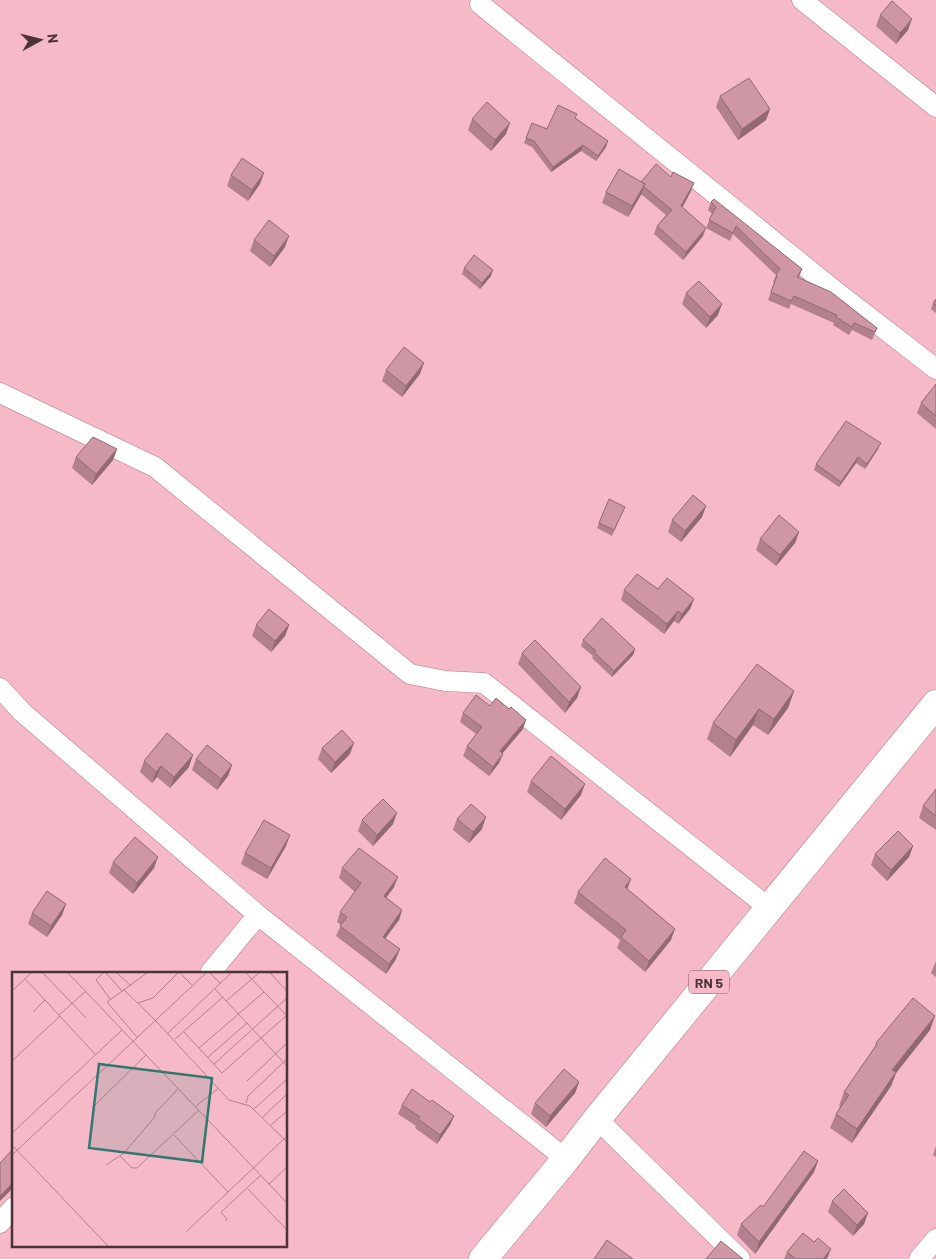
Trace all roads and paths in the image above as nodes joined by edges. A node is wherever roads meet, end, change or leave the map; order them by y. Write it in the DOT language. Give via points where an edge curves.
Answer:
graph roads {
  1 [pos="802,0"];
  2 [pos="480,4"];
  3 [pos="936,108"];
  4 [pos="936,369"];
  5 [pos="0,393"];
  6 [pos="0,688"];
  7 [pos="936,704"];
  8 [pos="770,908"];
  9 [pos="258,915"];
  10 [pos="211,972"];
  11 [pos="597,1119"];
  12 [pos="566,1159"];
  13 [pos="12,1209"];
  14 [pos="0,1223"];
  15 [pos="936,1239"];
  16 [pos="483,1259"];
  17 [pos="740,1259"];
  18 [pos="919,1259"];
  1 -- 3 [label="street"];
  2 -- 4 [label="street"];
  5 -- 8 [label="street" via="155,467 410,674 444,681 484,683"];
  6 -- 9 [label="street" via="22,712"];
  7 -- 8 [label="main road, RN 5"];
  8 -- 11 [label="main road, RN 5"];
  9 -- 10 [label="street"];
  9 -- 12 [label="street"];
  11 -- 12 [label="main road, RN 5"];
  11 -- 17 [label="street"];
  12 -- 16 [label="main road, RN 5"];
  13 -- 14 [label="street"];
  15 -- 18 [label="street"];
}
